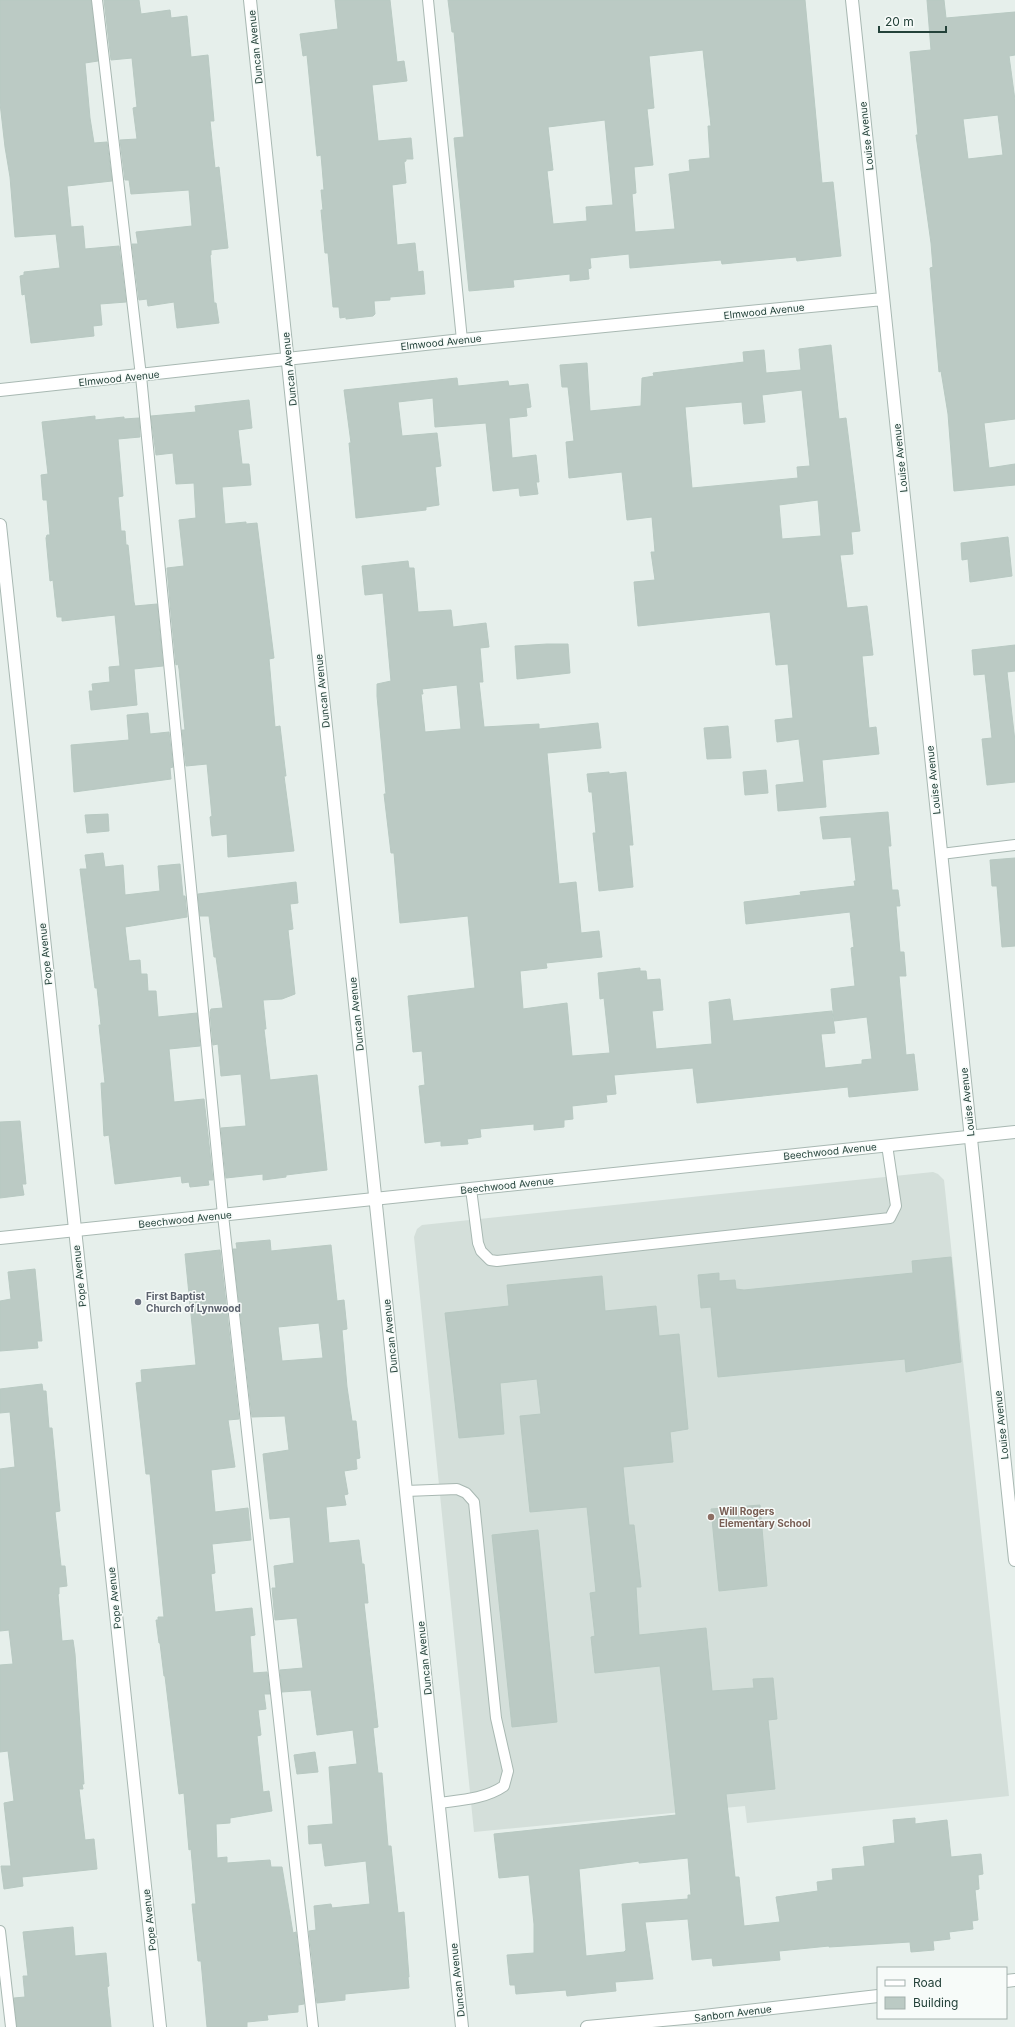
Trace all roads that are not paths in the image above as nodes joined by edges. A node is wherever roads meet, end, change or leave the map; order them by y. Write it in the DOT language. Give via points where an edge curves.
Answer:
graph roads {
  1 [pos="97,0"];
  2 [pos="250,0"];
  3 [pos="428,0"];
  4 [pos="852,0"];
  5 [pos="883,299"];
  6 [pos="462,340"];
  7 [pos="288,359"];
  8 [pos="141,376"];
  9 [pos="0,390"];
  10 [pos="0,525"];
  11 [pos="1015,845"];
  12 [pos="941,854"];
  13 [pos="1015,1132"];
  14 [pos="971,1136"];
  15 [pos="887,1145"];
  16 [pos="471,1189"];
  17 [pos="376,1199"];
  18 [pos="223,1215"];
  19 [pos="74,1231"];
  20 [pos="0,1238"];
  21 [pos="406,1491"];
  22 [pos="1015,1560"];
  23 [pos="439,1803"];
  24 [pos="0,1931"];
  25 [pos="877,1996"];
  26 [pos="11,2027"];
  27 [pos="160,2027"];
  28 [pos="313,2027"];
  29 [pos="462,2027"];
  30 [pos="587,2027"];
  1 -- 8 [label="lane"];
  2 -- 7 [label="street, Duncan Avenue"];
  3 -- 6 [label="lane"];
  4 -- 5 [label="street, Louise Avenue"];
  5 -- 6 [label="street, Elmwood Avenue"];
  5 -- 12 [label="street, Louise Avenue"];
  6 -- 7 [label="street, Elmwood Avenue"];
  7 -- 8 [label="street, Elmwood Avenue"];
  7 -- 17 [label="street, Duncan Avenue"];
  8 -- 9 [label="street, Elmwood Avenue"];
  8 -- 18 [label="lane"];
  10 -- 19 [label="street, Pope Avenue"];
  11 -- 12 [label="lane"];
  12 -- 14 [label="street, Louise Avenue"];
  13 -- 14 [label="street, Beechwood Avenue"];
  14 -- 15 [label="street, Beechwood Avenue"];
  14 -- 22 [label="street, Louise Avenue"];
  15 -- 16 [label="street, Beechwood Avenue"];
  15 -- 16 [label="lane" via="896,1206 890,1218 497,1261 490,1260 478,1243"];
  16 -- 17 [label="street, Beechwood Avenue"];
  17 -- 18 [label="street, Beechwood Avenue"];
  17 -- 21 [label="street, Duncan Avenue"];
  18 -- 19 [label="street, Beechwood Avenue"];
  18 -- 28 [label="lane"];
  19 -- 20 [label="street, Beechwood Avenue"];
  19 -- 27 [label="street, Pope Avenue"];
  21 -- 23 [label="street, Duncan Avenue"];
  21 -- 23 [label="lane" via="457,1488 474,1502 496,1718 508,1771 504,1786 495,1792"];
  23 -- 29 [label="street, Duncan Avenue"];
  24 -- 26 [label="lane"];
  25 -- 30 [label="street, Sanborn Avenue"];
}
